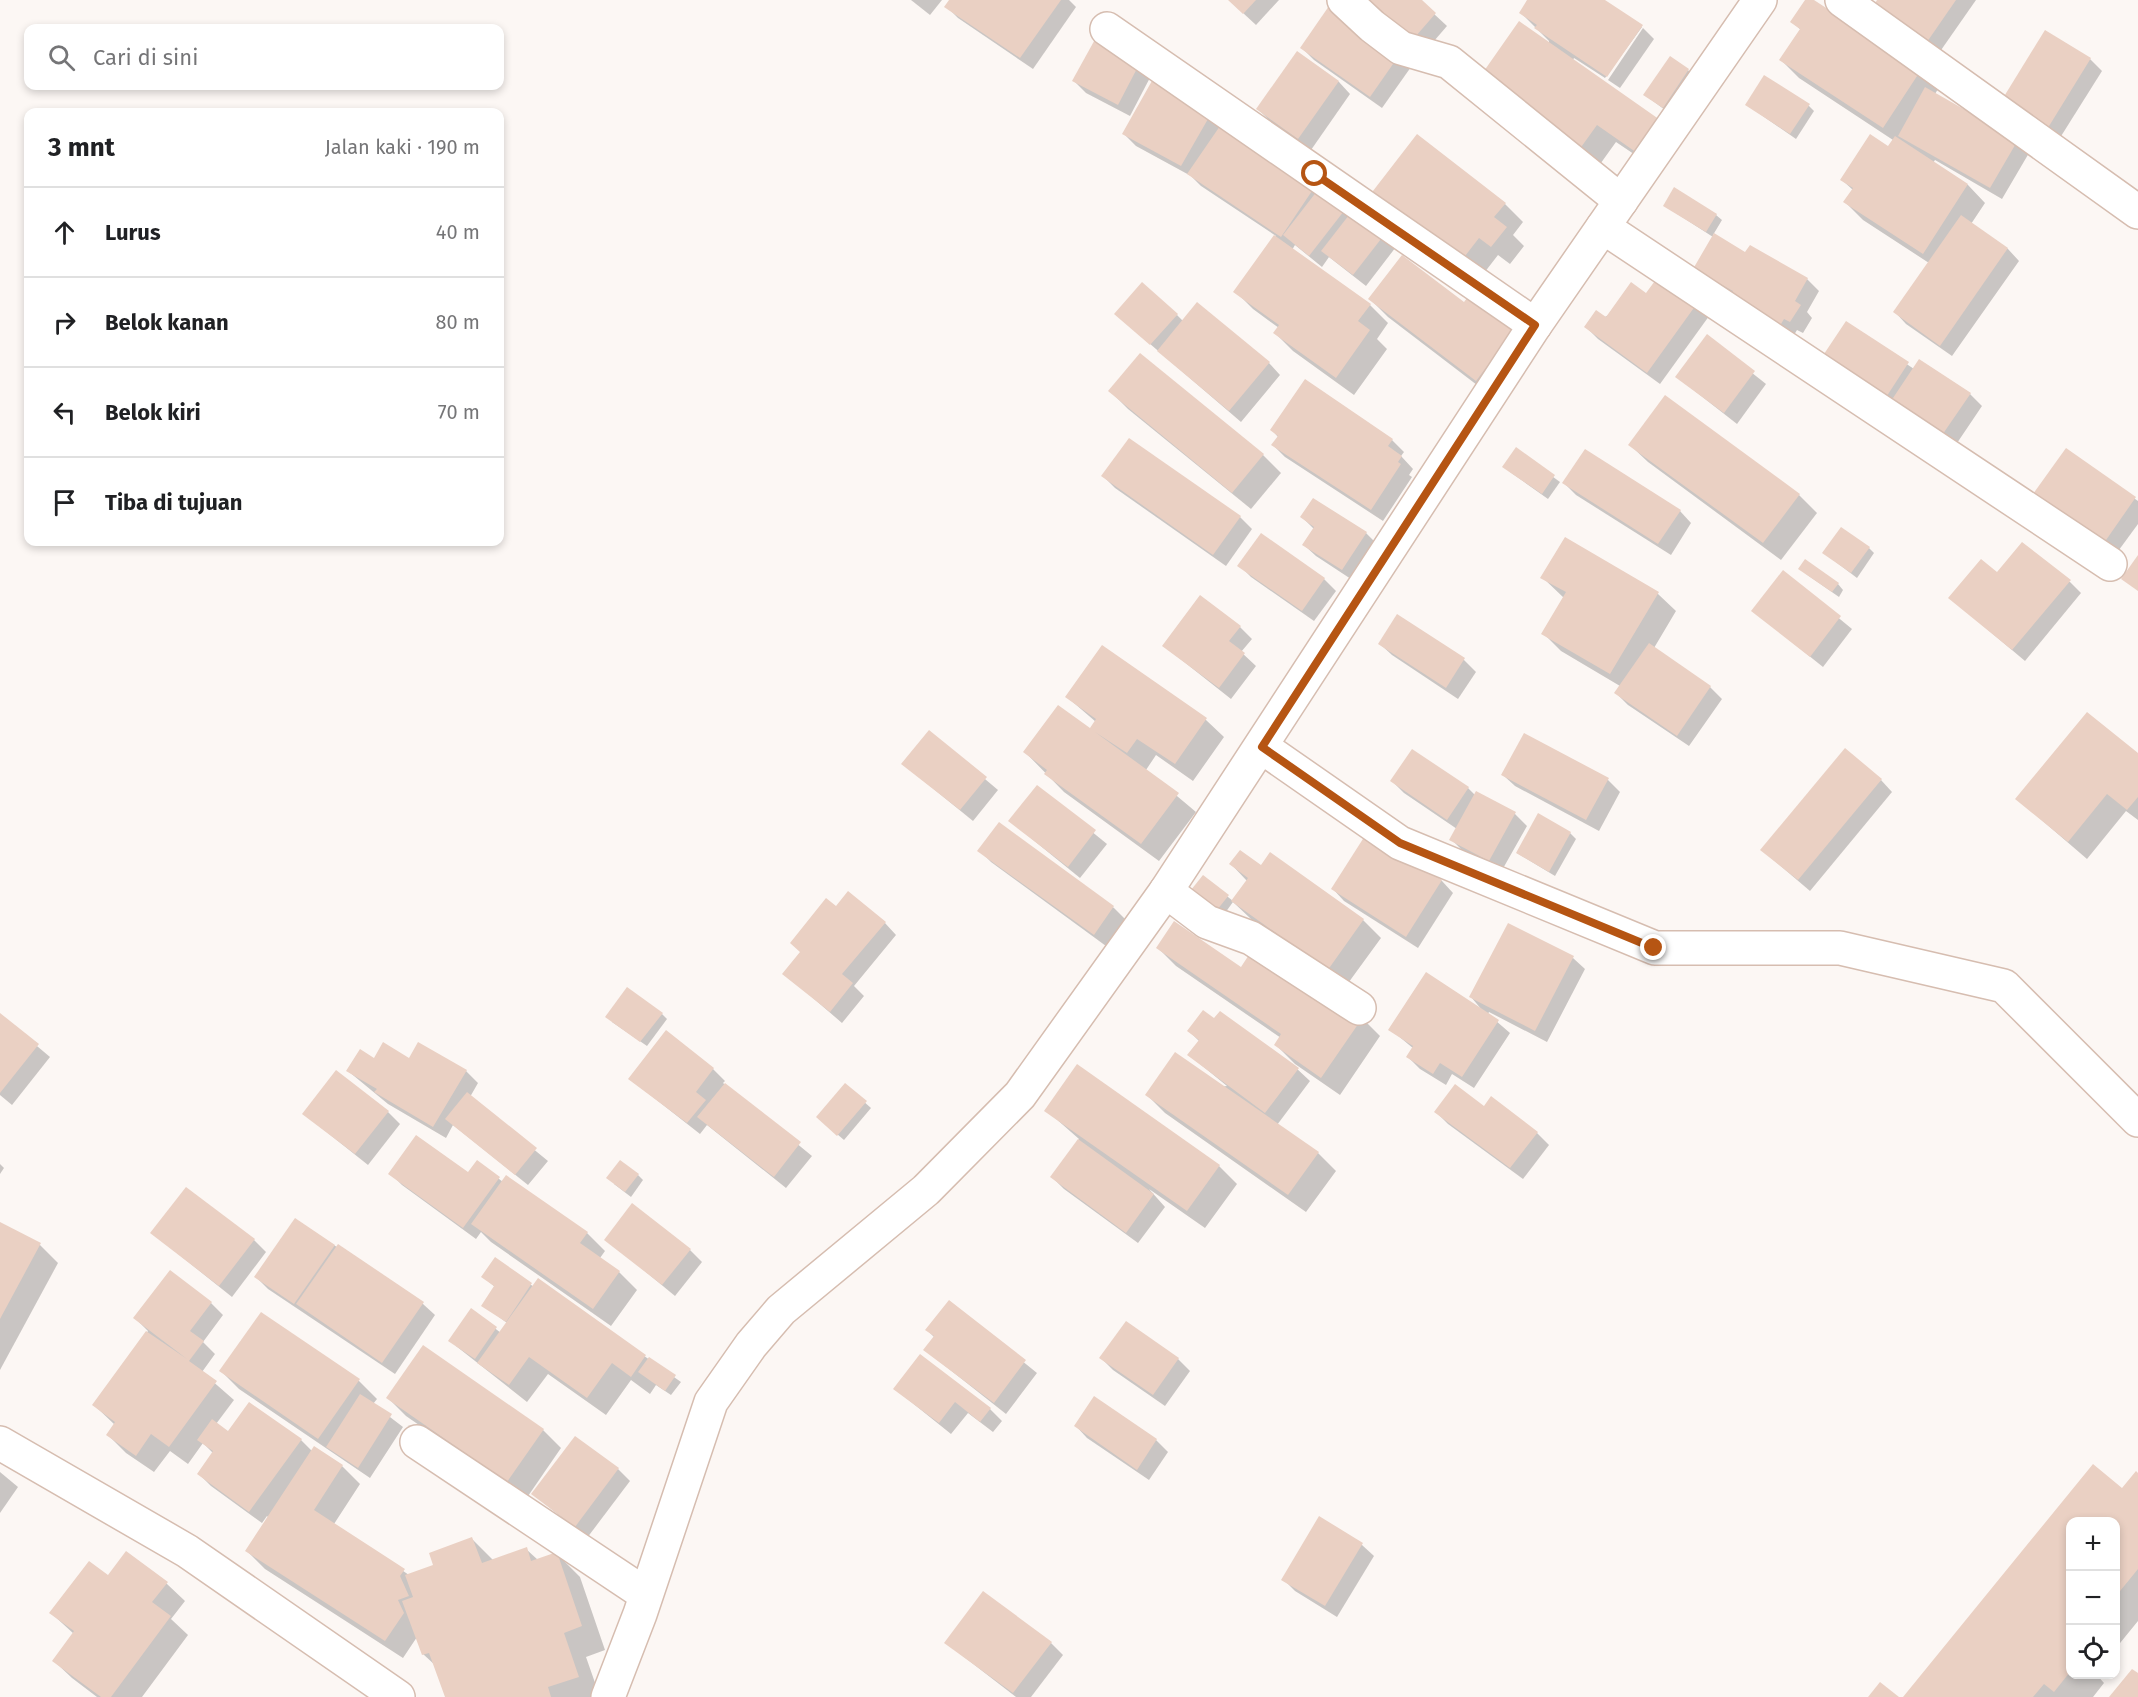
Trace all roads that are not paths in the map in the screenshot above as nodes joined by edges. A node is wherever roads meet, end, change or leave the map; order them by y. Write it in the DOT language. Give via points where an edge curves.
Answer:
graph roads {
  1 [pos="1344,0"];
  2 [pos="1760,0"];
  3 [pos="1842,0"];
  4 [pos="1107,29"];
  5 [pos="2138,212"];
  6 [pos="1612,214"];
  7 [pos="1535,325"];
  8 [pos="2110,564"];
  9 [pos="1262,747"];
  10 [pos="1166,891"];
  11 [pos="1359,1008"];
  12 [pos="2138,1120"];
  13 [pos="417,1442"];
  14 [pos="0,1443"];
  15 [pos="645,1594"];
  16 [pos="398,1697"];
  17 [pos="608,1697"];
  1 -- 6 [label="street" via="1401,48 1449,62"];
  2 -- 6 [label="street"];
  3 -- 5 [label="street"];
  4 -- 7 [label="street"];
  6 -- 7 [label="street"];
  6 -- 8 [label="street"];
  7 -- 9 [label="street"];
  9 -- 10 [label="street"];
  9 -- 12 [label="street" via="1400,843 1654,948 1840,948 2004,986"];
  10 -- 11 [label="street" via="1207,922 1251,938"];
  10 -- 15 [label="street" via="1020,1095 926,1190 780,1310 751,1345 711,1402"];
  13 -- 15 [label="street"];
  14 -- 16 [label="street" via="187,1551"];
  15 -- 17 [label="street"];
}
